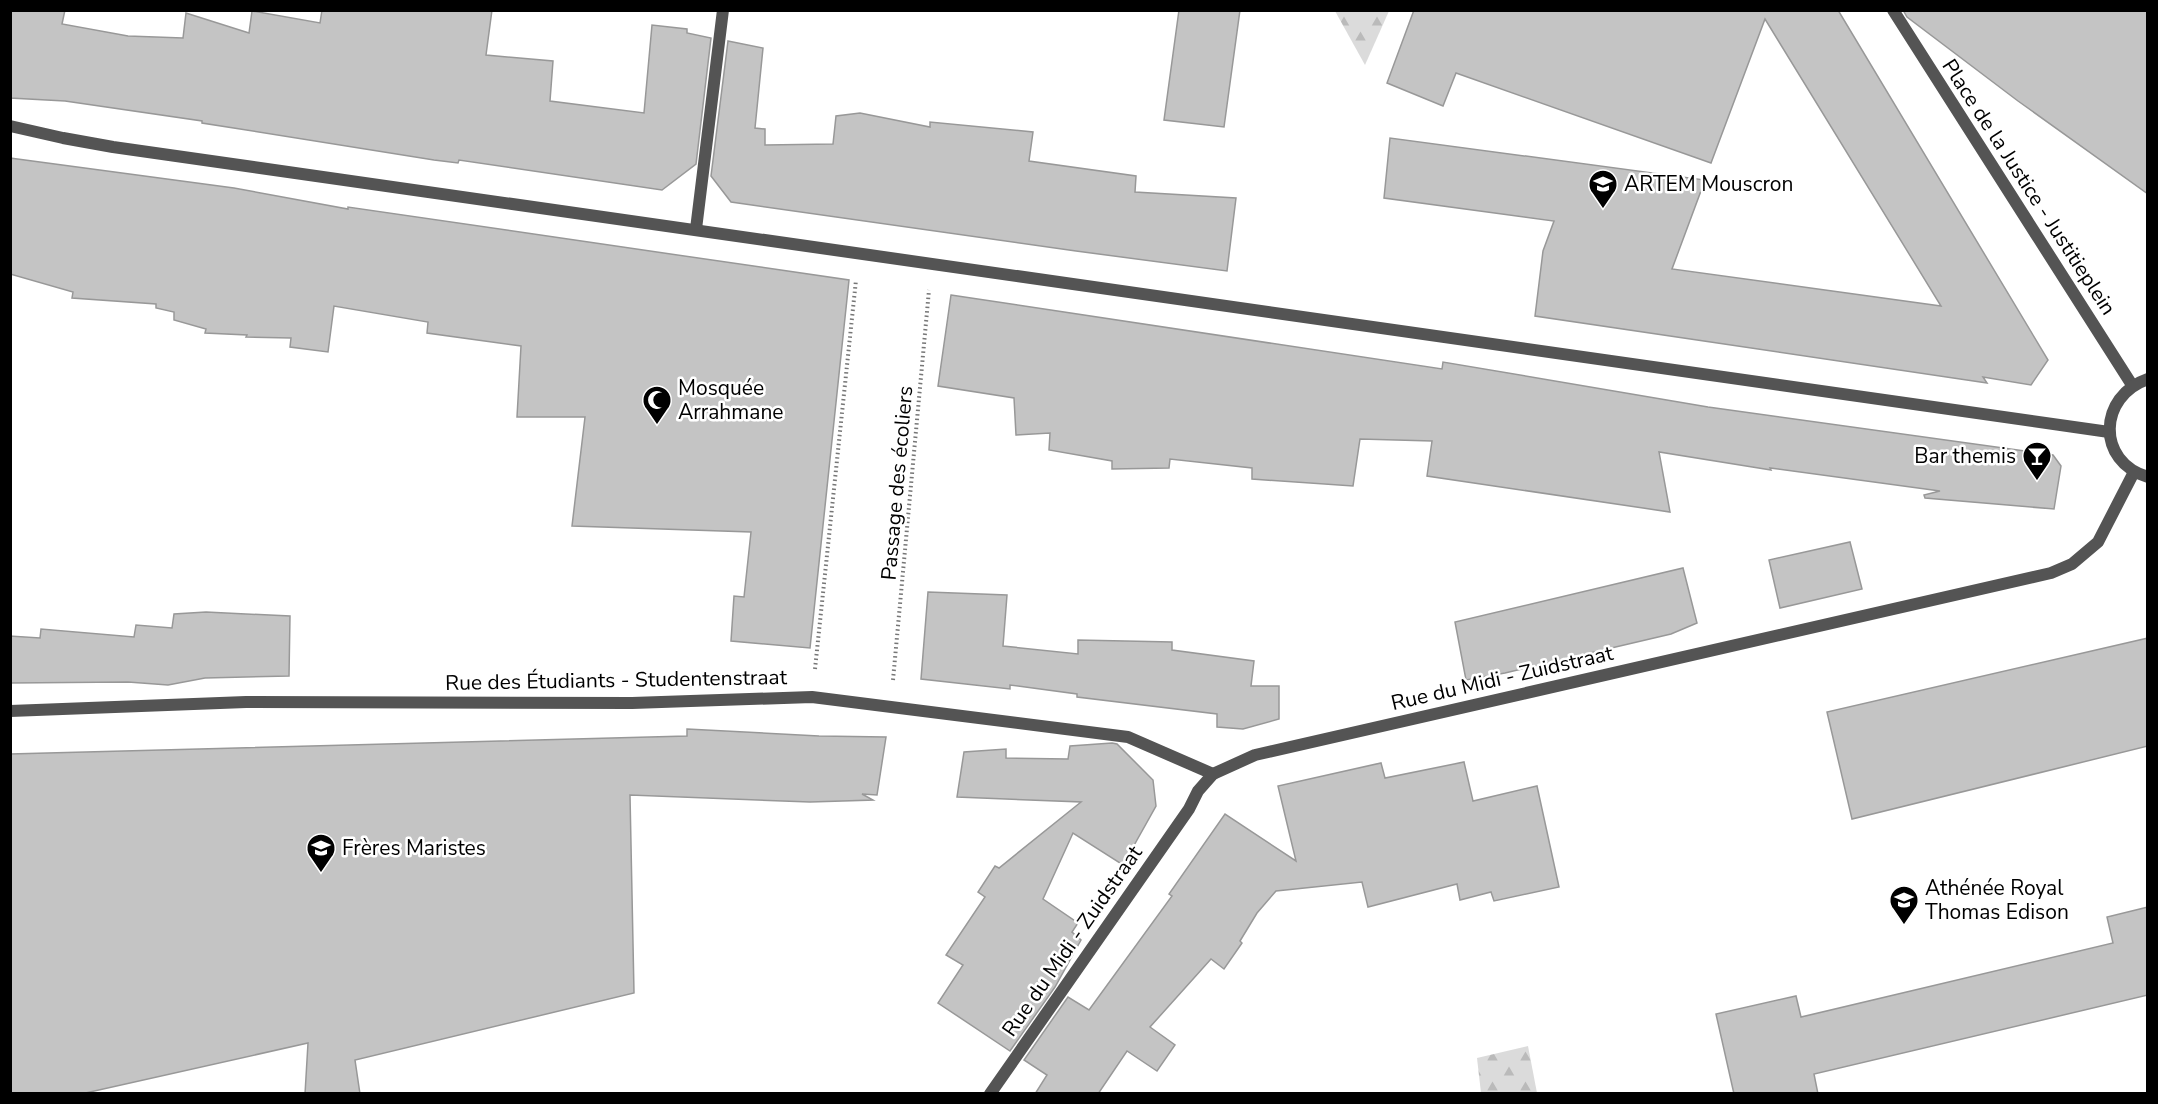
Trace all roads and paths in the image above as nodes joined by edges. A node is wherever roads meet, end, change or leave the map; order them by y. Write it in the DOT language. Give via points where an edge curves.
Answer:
graph roads {
  1 [pos="723,10"];
  2 [pos="1893,10"];
  3 [pos="10,126"];
  4 [pos="696,229"];
  5 [pos="859,252"];
  6 [pos="932,263"];
  7 [pos="2148,379"];
  8 [pos="2132,386"];
  9 [pos="2109,432"];
  10 [pos="2134,472"];
  11 [pos="2148,477"];
  12 [pos="812,697"];
  13 [pos="891,706"];
  14 [pos="10,711"];
  15 [pos="1213,774"];
  16 [pos="990,1094"];
  1 -- 4 [label="street"];
  2 -- 8 [label="street, Place de la Justice - Justitieplein"];
  3 -- 4 [label="street" via="113,147"];
  4 -- 5 [label="street"];
  5 -- 6 [label="street"];
  5 -- 12 [label="path"];
  6 -- 9 [label="street"];
  6 -- 13 [label="path, Passage des écoliers"];
  7 -- 8 [label="street"];
  8 -- 9 [label="street" via="2116,401"];
  9 -- 10 [label="street" via="2114,451"];
  10 -- 11 [label="street"];
  10 -- 15 [label="street, Rue du Midi - Zuidstraat" via="2098,542 2072,564 2051,573 1255,755"];
  12 -- 13 [label="street, Rue des Étudiants - Studentenstraat"];
  12 -- 14 [label="street, Rue des Étudiants - Studentenstraat" via="632,703 246,702"];
  13 -- 15 [label="street, Rue des Étudiants - Studentenstraat" via="1128,737"];
  15 -- 16 [label="street, Rue du Midi - Zuidstraat"];
}
